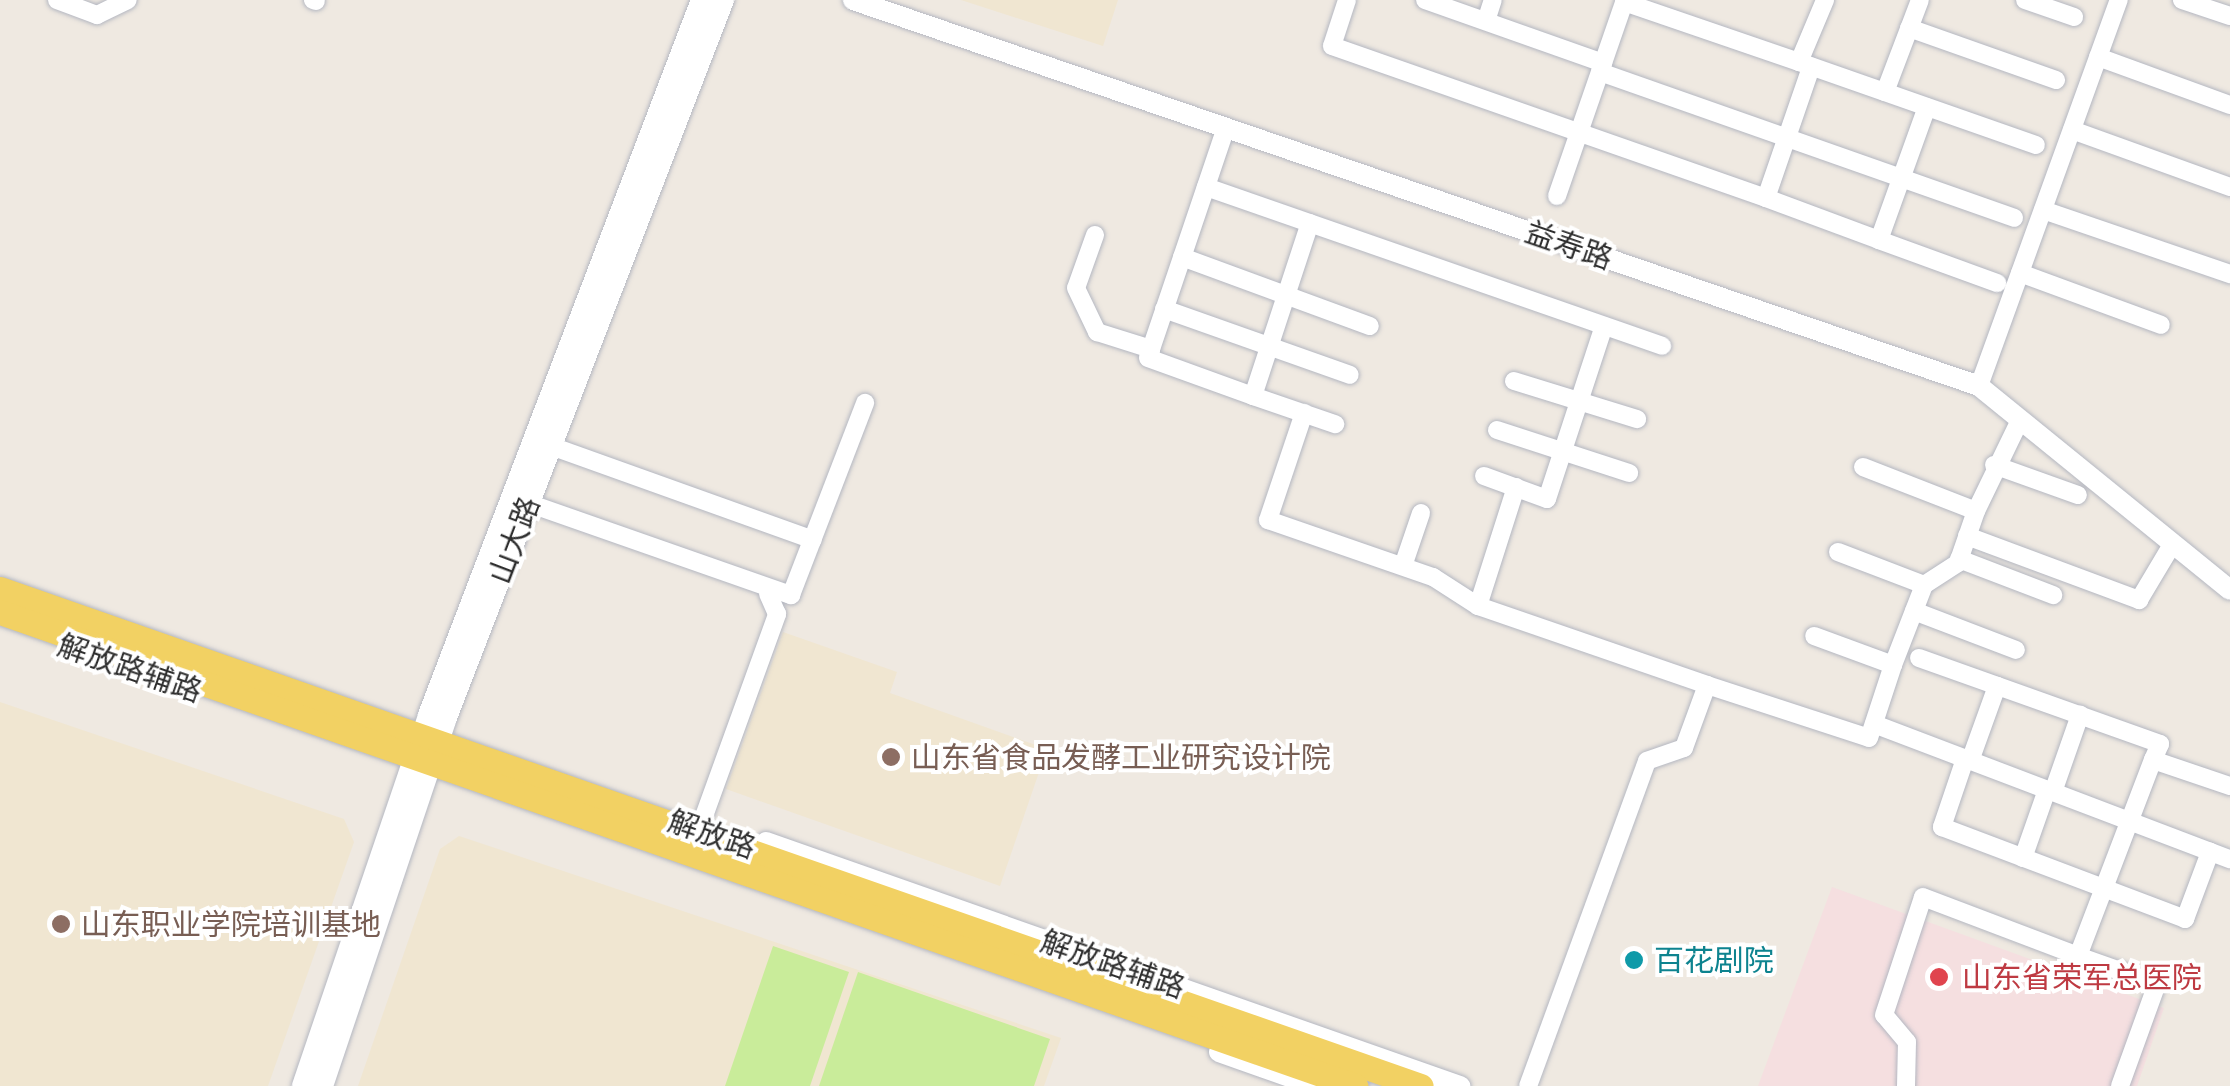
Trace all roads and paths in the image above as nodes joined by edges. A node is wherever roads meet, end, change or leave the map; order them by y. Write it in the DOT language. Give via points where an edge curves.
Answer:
graph roads {
  1 [pos="57,0"];
  2 [pos="128,0"];
  3 [pos="702,0"];
  4 [pos="722,0"];
  5 [pos="854,0"];
  6 [pos="1347,0"];
  7 [pos="1426,0"];
  8 [pos="1493,0"];
  9 [pos="1825,0"];
  10 [pos="1920,0"];
  11 [pos="2026,0"];
  12 [pos="2119,0"];
  13 [pos="2182,0"];
  14 [pos="1625,1"];
  15 [pos="2230,16"];
  16 [pos="2074,18"];
  17 [pos="1486,22"];
  18 [pos="1909,28"];
  19 [pos="2098,58"];
  20 [pos="1805,64"];
  21 [pos="1602,67"];
  22 [pos="2056,80"];
  23 [pos="1886,92"];
  24 [pos="2230,105"];
  25 [pos="1927,107"];
  26 [pos="1225,130"];
  27 [pos="2072,130"];
  28 [pos="1579,133"];
  29 [pos="1787,135"];
  30 [pos="2036,145"];
  31 [pos="1903,178"];
  32 [pos="1206,186"];
  33 [pos="2230,187"];
  34 [pos="1557,196"];
  35 [pos="1766,198"];
  36 [pos="2043,210"];
  37 [pos="2014,218"];
  38 [pos="1310,223"];
  39 [pos="1095,235"];
  40 [pos="1879,240"];
  41 [pos="1182,258"];
  42 [pos="2020,273"];
  43 [pos="2230,274"];
  44 [pos="1997,283"];
  45 [pos="1286,296"];
  46 [pos="1164,309"];
  47 [pos="2161,325"];
  48 [pos="1370,326"];
  49 [pos="1604,326"];
  50 [pos="1662,346"];
  51 [pos="1270,347"];
  52 [pos="1151,349"];
  53 [pos="1350,375"];
  54 [pos="1514,380"];
  55 [pos="1979,386"];
  56 [pos="1253,396"];
  57 [pos="1579,401"];
  58 [pos="864,404"];
  59 [pos="1304,413"];
  60 [pos="1637,419"];
  61 [pos="2020,420"];
  62 [pos="1335,424"];
  63 [pos="1497,430"];
  64 [pos="550,446"];
  65 [pos="1562,452"];
  66 [pos="1994,465"];
  67 [pos="1863,467"];
  68 [pos="1629,474"];
  69 [pos="1484,476"];
  70 [pos="1516,488"];
  71 [pos="2078,495"];
  72 [pos="528,503"];
  73 [pos="1976,511"];
  74 [pos="1421,513"];
  75 [pos="1967,536"];
  76 [pos="814,540"];
  77 [pos="2172,543"];
  78 [pos="1838,552"];
  79 [pos="1959,559"];
  80 [pos="1403,566"];
  81 [pos="0,578"];
  82 [pos="1924,585"];
  83 [pos="0,589"];
  84 [pos="2230,590"];
  85 [pos="768,594"];
  86 [pos="2053,595"];
  87 [pos="1478,606"];
  88 [pos="1914,611"];
  89 [pos="0,612"];
  90 [pos="0,624"];
  91 [pos="1814,636"];
  92 [pos="2016,650"];
  93 [pos="226,656"];
  94 [pos="1919,658"];
  95 [pos="1893,666"];
  96 [pos="1707,686"];
  97 [pos="1997,686"];
  98 [pos="272,694"];
  99 [pos="2080,715"];
  100 [pos="1874,724"];
  101 [pos="428,749"];
  102 [pos="1968,760"];
  103 [pos="2153,760"];
  104 [pos="2230,786"];
  105 [pos="2050,791"];
  106 [pos="2126,820"];
  107 [pos="698,830"];
  108 [pos="2210,852"];
  109 [pos="2023,858"];
  110 [pos="2230,859"];
  111 [pos="753,860"];
  112 [pos="2101,888"];
  113 [pos="2078,956"];
  114 [pos="303,1086"];
  115 [pos="322,1086"];
  116 [pos="1315,1086"];
  117 [pos="1355,1086"];
  118 [pos="1421,1086"];
  119 [pos="1460,1086"];
  120 [pos="1528,1086"];
  121 [pos="1906,1086"];
  122 [pos="2120,1086"];
  1 -- 2 [label="street" via="97,15"];
  3 -- 101 [label="main road, 山大路"];
  4 -- 64 [label="main road, 山大路"];
  5 -- 26 [label="street, 益寿路"];
  6 -- 28 [label="street" via="1332,46"];
  7 -- 17 [label="street"];
  8 -- 17 [label="street"];
  9 -- 20 [label="street"];
  10 -- 18 [label="street"];
  11 -- 16 [label="street"];
  12 -- 19 [label="street"];
  13 -- 15 [label="street"];
  14 -- 20 [label="street"];
  14 -- 21 [label="street"];
  17 -- 21 [label="street"];
  18 -- 22 [label="street"];
  18 -- 23 [label="street"];
  19 -- 24 [label="street"];
  19 -- 27 [label="street"];
  20 -- 23 [label="street"];
  20 -- 29 [label="street"];
  21 -- 28 [label="street"];
  21 -- 29 [label="street"];
  23 -- 25 [label="street"];
  25 -- 30 [label="street"];
  25 -- 31 [label="street"];
  26 -- 32 [label="street"];
  26 -- 55 [label="street, 益寿路"];
  27 -- 33 [label="street"];
  27 -- 36 [label="street"];
  28 -- 34 [label="street"];
  28 -- 35 [label="street"];
  29 -- 31 [label="street"];
  29 -- 35 [label="street"];
  31 -- 37 [label="street"];
  31 -- 40 [label="street"];
  32 -- 38 [label="street"];
  32 -- 41 [label="street"];
  35 -- 40 [label="street"];
  36 -- 42 [label="street"];
  36 -- 43 [label="street"];
  38 -- 45 [label="street"];
  38 -- 49 [label="street"];
  39 -- 52 [label="street" via="1076,288 1097,332"];
  40 -- 44 [label="street"];
  41 -- 45 [label="street"];
  41 -- 46 [label="street"];
  42 -- 47 [label="street"];
  42 -- 55 [label="street"];
  45 -- 48 [label="street"];
  45 -- 51 [label="street"];
  46 -- 51 [label="street"];
  46 -- 52 [label="street"];
  49 -- 50 [label="street"];
  49 -- 57 [label="street"];
  51 -- 53 [label="street"];
  51 -- 56 [label="street"];
  52 -- 56 [label="street" via="1148,358"];
  54 -- 57 [label="street"];
  55 -- 61 [label="street, 益寿路"];
  56 -- 59 [label="street"];
  57 -- 60 [label="street"];
  57 -- 65 [label="street"];
  58 -- 76 [label="street"];
  59 -- 62 [label="street"];
  59 -- 80 [label="street" via="1268,520"];
  61 -- 66 [label="street"];
  61 -- 77 [label="street, 益寿路"];
  63 -- 65 [label="street"];
  64 -- 72 [label="main road, 山大路"];
  64 -- 76 [label="street"];
  65 -- 68 [label="street"];
  65 -- 70 [label="street" via="1547,498"];
  66 -- 71 [label="street"];
  66 -- 73 [label="street"];
  67 -- 73 [label="street"];
  69 -- 70 [label="street"];
  70 -- 87 [label="street"];
  72 -- 85 [label="street"];
  72 -- 101 [label="main road, 山大路"];
  73 -- 75 [label="street"];
  74 -- 80 [label="street"];
  75 -- 77 [label="street" via="2139,600"];
  75 -- 79 [label="street"];
  76 -- 85 [label="street" via="792,596"];
  77 -- 84 [label="street, 益寿路"];
  78 -- 82 [label="street"];
  79 -- 82 [label="street"];
  79 -- 86 [label="street"];
  80 -- 87 [label="street"];
  81 -- 93 [label="street, 解放路辅路"];
  82 -- 88 [label="street"];
  83 -- 98 [label="main road, 解放路"];
  85 -- 107 [label="street" via="777,614"];
  87 -- 96 [label="street"];
  88 -- 92 [label="street"];
  88 -- 95 [label="street"];
  89 -- 98 [label="main road, 解放路"];
  90 -- 98 [label="street, 解放路辅路"];
  91 -- 95 [label="street"];
  94 -- 97 [label="street"];
  95 -- 100 [label="street"];
  96 -- 100 [label="street" via="1869,738"];
  96 -- 120 [label="street" via="1684,748 1646,762"];
  97 -- 99 [label="street"];
  97 -- 102 [label="street"];
  98 -- 101 [label="main road, 解放路"];
  99 -- 103 [label="street" via="2160,744"];
  99 -- 105 [label="street"];
  100 -- 102 [label="street"];
  101 -- 107 [label="main road, 解放路"];
  101 -- 111 [label="main road, 解放路"];
  101 -- 114 [label="main road, 山大路"];
  101 -- 115 [label="main road, 山大路"];
  102 -- 105 [label="street"];
  102 -- 109 [label="street" via="1942,827"];
  103 -- 104 [label="street"];
  103 -- 106 [label="street"];
  105 -- 106 [label="street"];
  105 -- 109 [label="street"];
  106 -- 108 [label="street"];
  106 -- 112 [label="street"];
  107 -- 111 [label="main road, 解放路"];
  108 -- 110 [label="street"];
  108 -- 112 [label="street" via="2185,919"];
  109 -- 112 [label="street"];
  111 -- 116 [label="street, 解放路辅路"];
  111 -- 117 [label="main road, 解放路"];
  111 -- 118 [label="main road, 解放路"];
  111 -- 119 [label="street, 解放路辅路"];
  112 -- 113 [label="street"];
  113 -- 121 [label="street" via="1924,897 1884,1015 1907,1042"];
  113 -- 122 [label="street" via="2157,984"];
}
